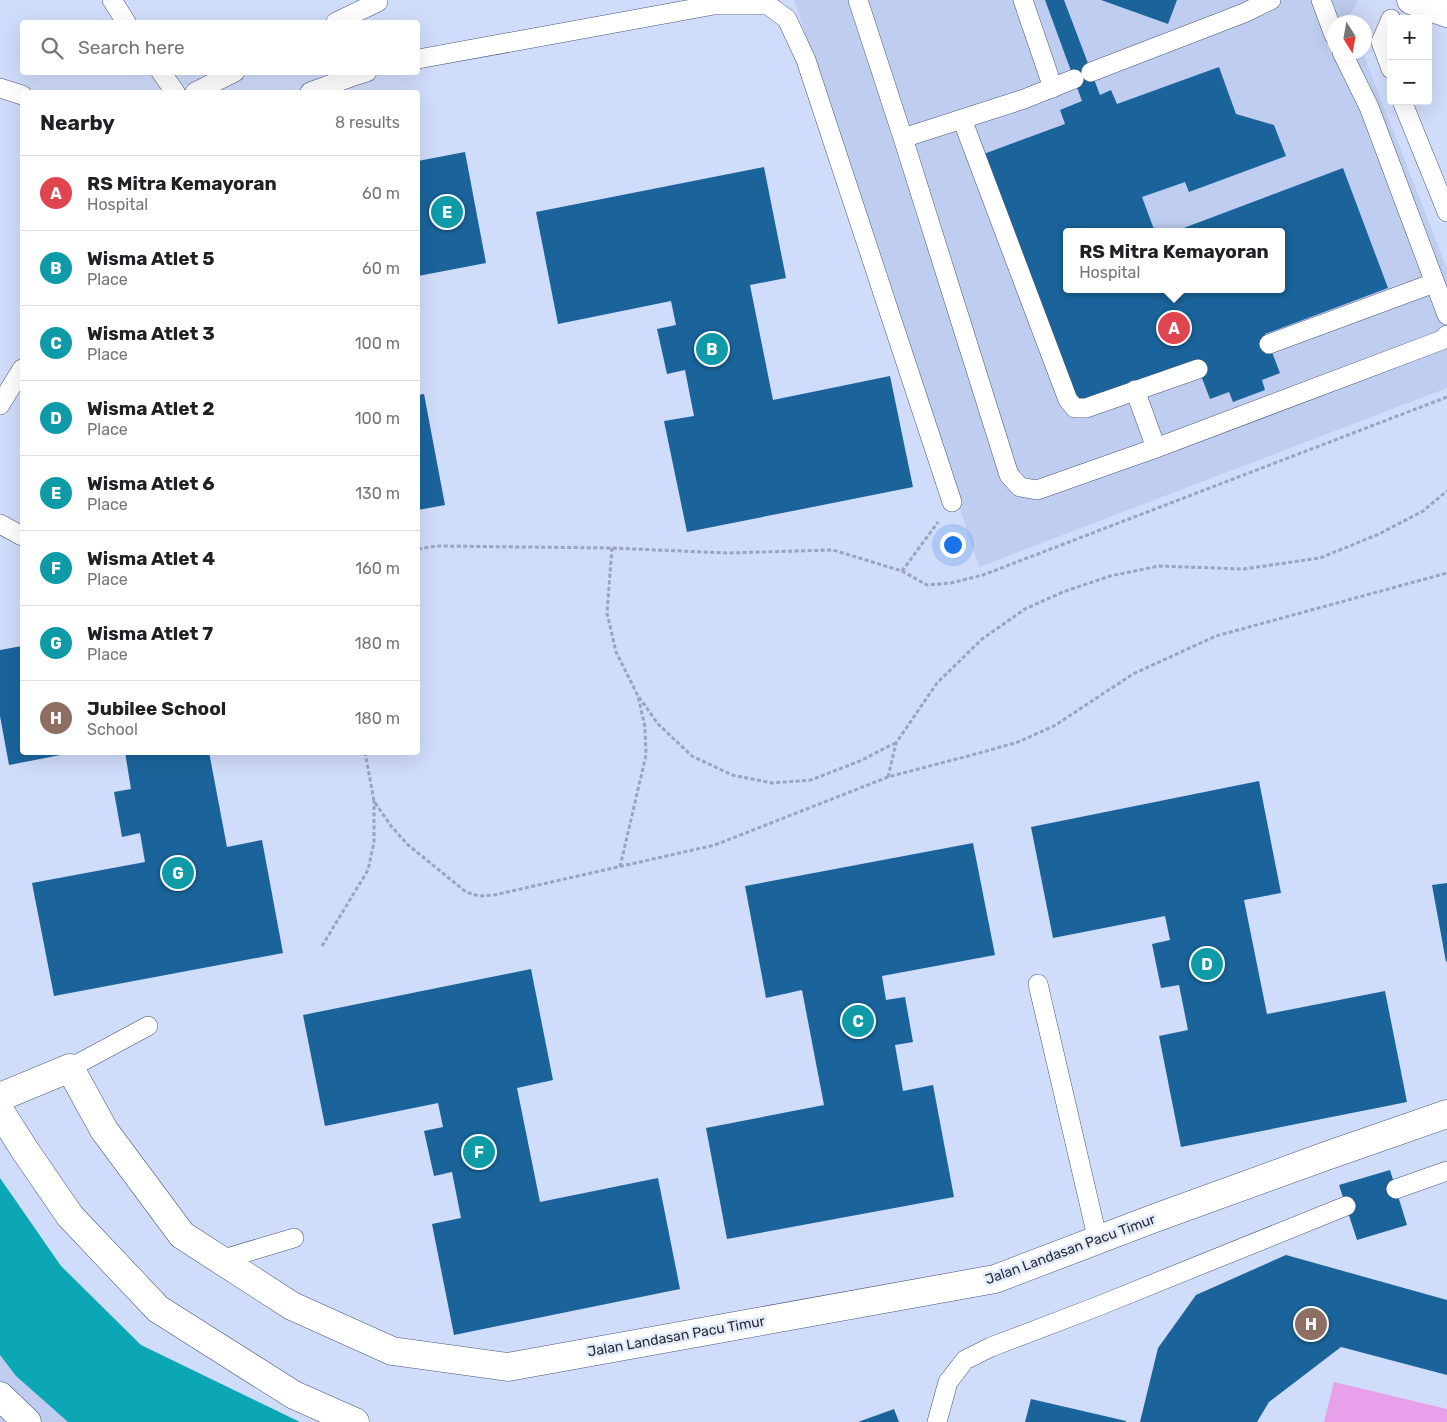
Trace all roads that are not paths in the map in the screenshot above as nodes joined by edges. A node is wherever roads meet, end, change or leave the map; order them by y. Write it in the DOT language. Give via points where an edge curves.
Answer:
graph roads {
  1 [pos="112,0"];
  2 [pos="858,0"];
  3 [pos="1023,0"];
  4 [pos="1271,0"];
  5 [pos="1321,0"];
  6 [pos="1399,0"];
  7 [pos="1411,0"];
  8 [pos="378,2"];
  9 [pos="1447,13"];
  10 [pos="1393,15"];
  11 [pos="1327,16"];
  12 [pos="125,20"];
  13 [pos="340,20"];
  14 [pos="1387,28"];
  15 [pos="1387,58"];
  16 [pos="420,60"];
  17 [pos="1346,60"];
  18 [pos="163,75"];
  19 [pos="229,75"];
  20 [pos="357,75"];
  21 [pos="0,88"];
  22 [pos="1053,88"];
  23 [pos="174,90"];
  24 [pos="198,90"];
  25 [pos="315,90"];
  26 [pos="20,94"];
  27 [pos="1404,105"];
  28 [pos="962,119"];
  29 [pos="903,138"];
  30 [pos="1447,212"];
  31 [pos="1434,283"];
  32 [pos="1447,315"];
  33 [pos="1447,335"];
  34 [pos="1270,344"];
  35 [pos="1198,369"];
  36 [pos="20,372"];
  37 [pos="1135,390"];
  38 [pos="0,405"];
  39 [pos="1156,448"];
  40 [pos="952,502"];
  41 [pos="0,524"];
  42 [pos="20,535"];
  43 [pos="1038,984"];
  44 [pos="148,1026"];
  45 [pos="70,1068"];
  46 [pos="0,1097"];
  47 [pos="0,1112"];
  48 [pos="1447,1114"];
  49 [pos="1447,1171"];
  50 [pos="1396,1189"];
  51 [pos="1346,1206"];
  52 [pos="294,1238"];
  53 [pos="1098,1241"];
  54 [pos="220,1260"];
  55 [pos="356,1422"];
  56 [pos="937,1422"];
  1 -- 12 [label="lane"];
  2 -- 29 [label="lane"];
  3 -- 22 [label="lane"];
  4 -- 22 [label="lane"];
  5 -- 11 [label="lane"];
  6 -- 10 [label="lane"];
  7 -- 9 [label="street"];
  8 -- 13 [label="lane"];
  14 -- 15 [label="lane" via="1381,42"];
  16 -- 40 [label="lane" via="714,5 768,5 787,19 806,60"];
  17 -- 31 [label="lane" via="1369,107"];
  18 -- 23 [label="lane"];
  19 -- 24 [label="lane"];
  20 -- 25 [label="lane"];
  21 -- 26 [label="lane"];
  22 -- 28 [label="lane"];
  27 -- 30 [label="lane"];
  28 -- 29 [label="lane"];
  28 -- 37 [label="lane" via="1068,400 1075,408 1086,408"];
  29 -- 39 [label="lane" via="1009,475 1020,487 1037,490"];
  31 -- 32 [label="lane"];
  31 -- 34 [label="lane"];
  33 -- 39 [label="lane" via="1442,340"];
  35 -- 37 [label="lane"];
  36 -- 38 [label="lane"];
  37 -- 39 [label="lane"];
  41 -- 42 [label="lane"];
  43 -- 53 [label="lane"];
  44 -- 45 [label="lane"];
  45 -- 46 [label="street"];
  45 -- 54 [label="street, Jalan Landasan Pacu Timur" via="104,1130 182,1236"];
  47 -- 55 [label="street" via="70,1216 158,1310 294,1395"];
  48 -- 53 [label="street, Jalan Landasan Pacu Timur"];
  49 -- 50 [label="lane"];
  51 -- 56 [label="lane" via="965,1360 948,1382"];
  52 -- 54 [label="lane"];
  53 -- 54 [label="street, Jalan Landasan Pacu Timur" via="995,1279 508,1367 392,1351 292,1306"];
}
